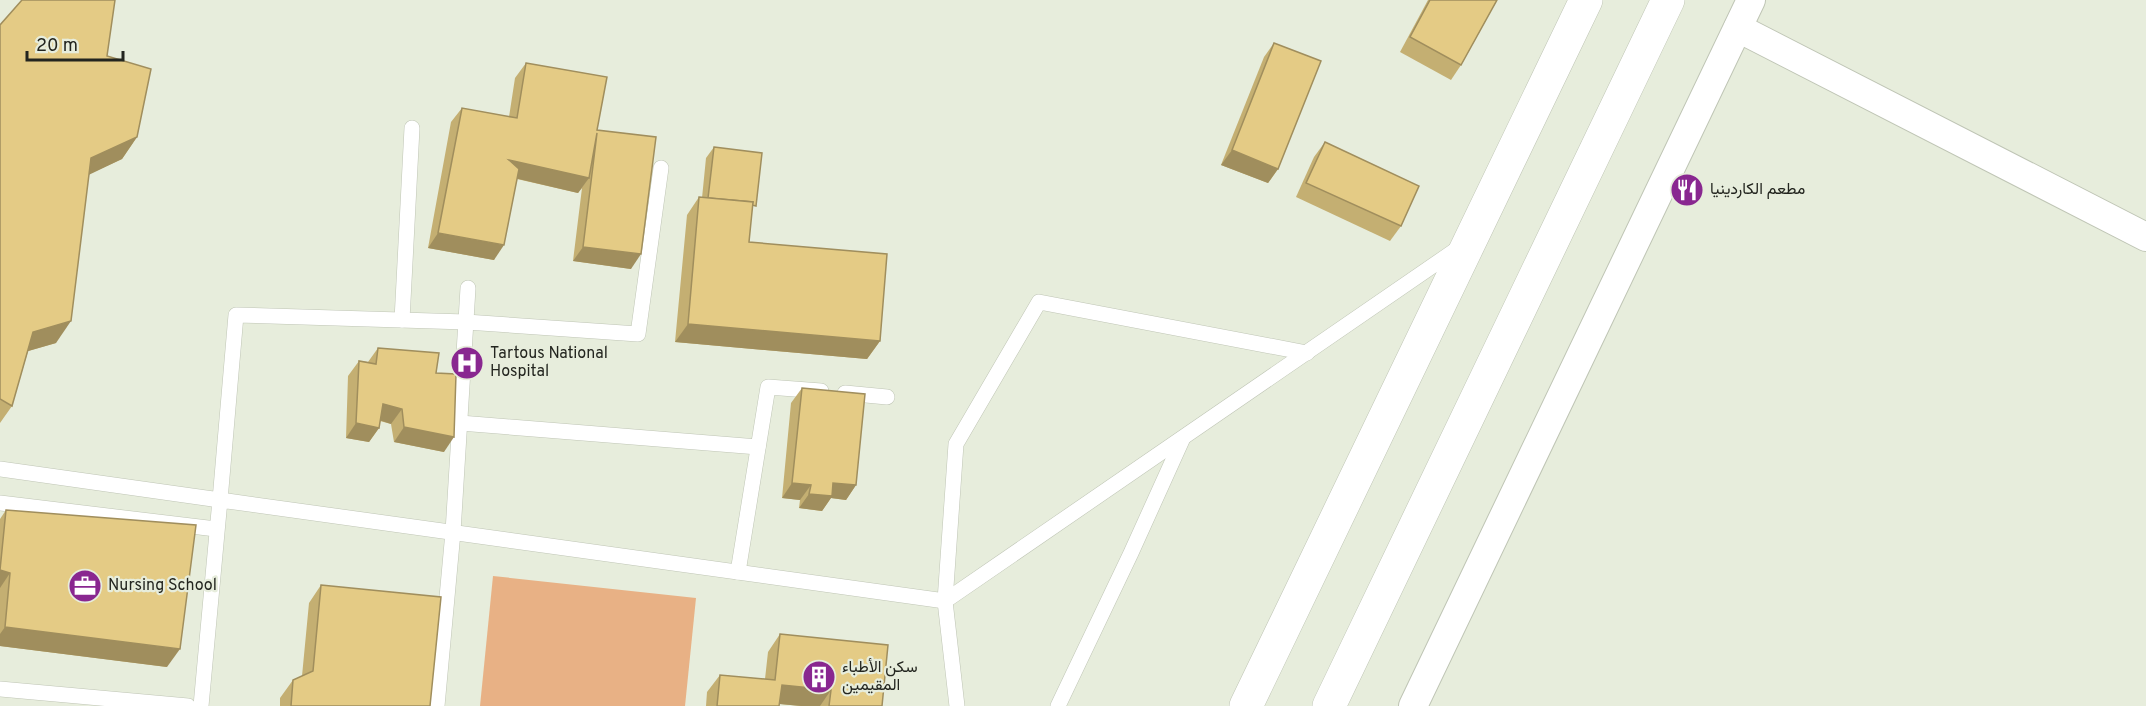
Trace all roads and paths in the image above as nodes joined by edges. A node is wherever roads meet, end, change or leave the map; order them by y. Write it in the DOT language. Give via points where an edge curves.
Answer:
graph roads {
  1 [pos="1586,0"];
  2 [pos="1668,0"];
  3 [pos="1751,0"];
  4 [pos="1738,28"];
  5 [pos="412,128"];
  6 [pos="661,168"];
  7 [pos="2146,237"];
  8 [pos="1470,240"];
  9 [pos="468,288"];
  10 [pos="402,320"];
  11 [pos="466,322"];
  12 [pos="1307,353"];
  13 [pos="887,397"];
  14 [pos="460,423"];
  15 [pos="1183,438"];
  16 [pos="758,447"];
  17 [pos="0,469"];
  18 [pos="220,500"];
  19 [pos="0,503"];
  20 [pos="216,529"];
  21 [pos="453,532"];
  22 [pos="738,572"];
  23 [pos="945,601"];
  24 [pos="0,689"];
  25 [pos="188,706"];
  26 [pos="201,706"];
  27 [pos="437,706"];
  28 [pos="957,706"];
  29 [pos="1058,706"];
  30 [pos="1246,706"];
  31 [pos="1329,706"];
  32 [pos="1413,706"];
  1 -- 8 [label="main road"];
  2 -- 31 [label="main road"];
  3 -- 4 [label="street"];
  4 -- 7 [label="street"];
  4 -- 32 [label="street"];
  5 -- 10 [label="lane"];
  6 -- 11 [label="lane" via="638,334"];
  8 -- 12 [label="lane"];
  8 -- 30 [label="main road"];
  9 -- 11 [label="lane"];
  10 -- 11 [label="lane"];
  10 -- 18 [label="lane" via="236,315"];
  11 -- 14 [label="lane"];
  12 -- 15 [label="lane"];
  12 -- 23 [label="lane" via="1039,302 956,444"];
  13 -- 16 [label="lane" via="768,387"];
  14 -- 16 [label="lane"];
  14 -- 21 [label="lane"];
  15 -- 23 [label="lane"];
  15 -- 29 [label="lane"];
  16 -- 22 [label="lane"];
  17 -- 18 [label="lane"];
  18 -- 20 [label="lane"];
  18 -- 21 [label="lane"];
  19 -- 20 [label="lane"];
  20 -- 26 [label="lane"];
  21 -- 22 [label="lane"];
  21 -- 27 [label="lane"];
  22 -- 23 [label="lane"];
  23 -- 28 [label="lane"];
  24 -- 25 [label="lane"];
}
